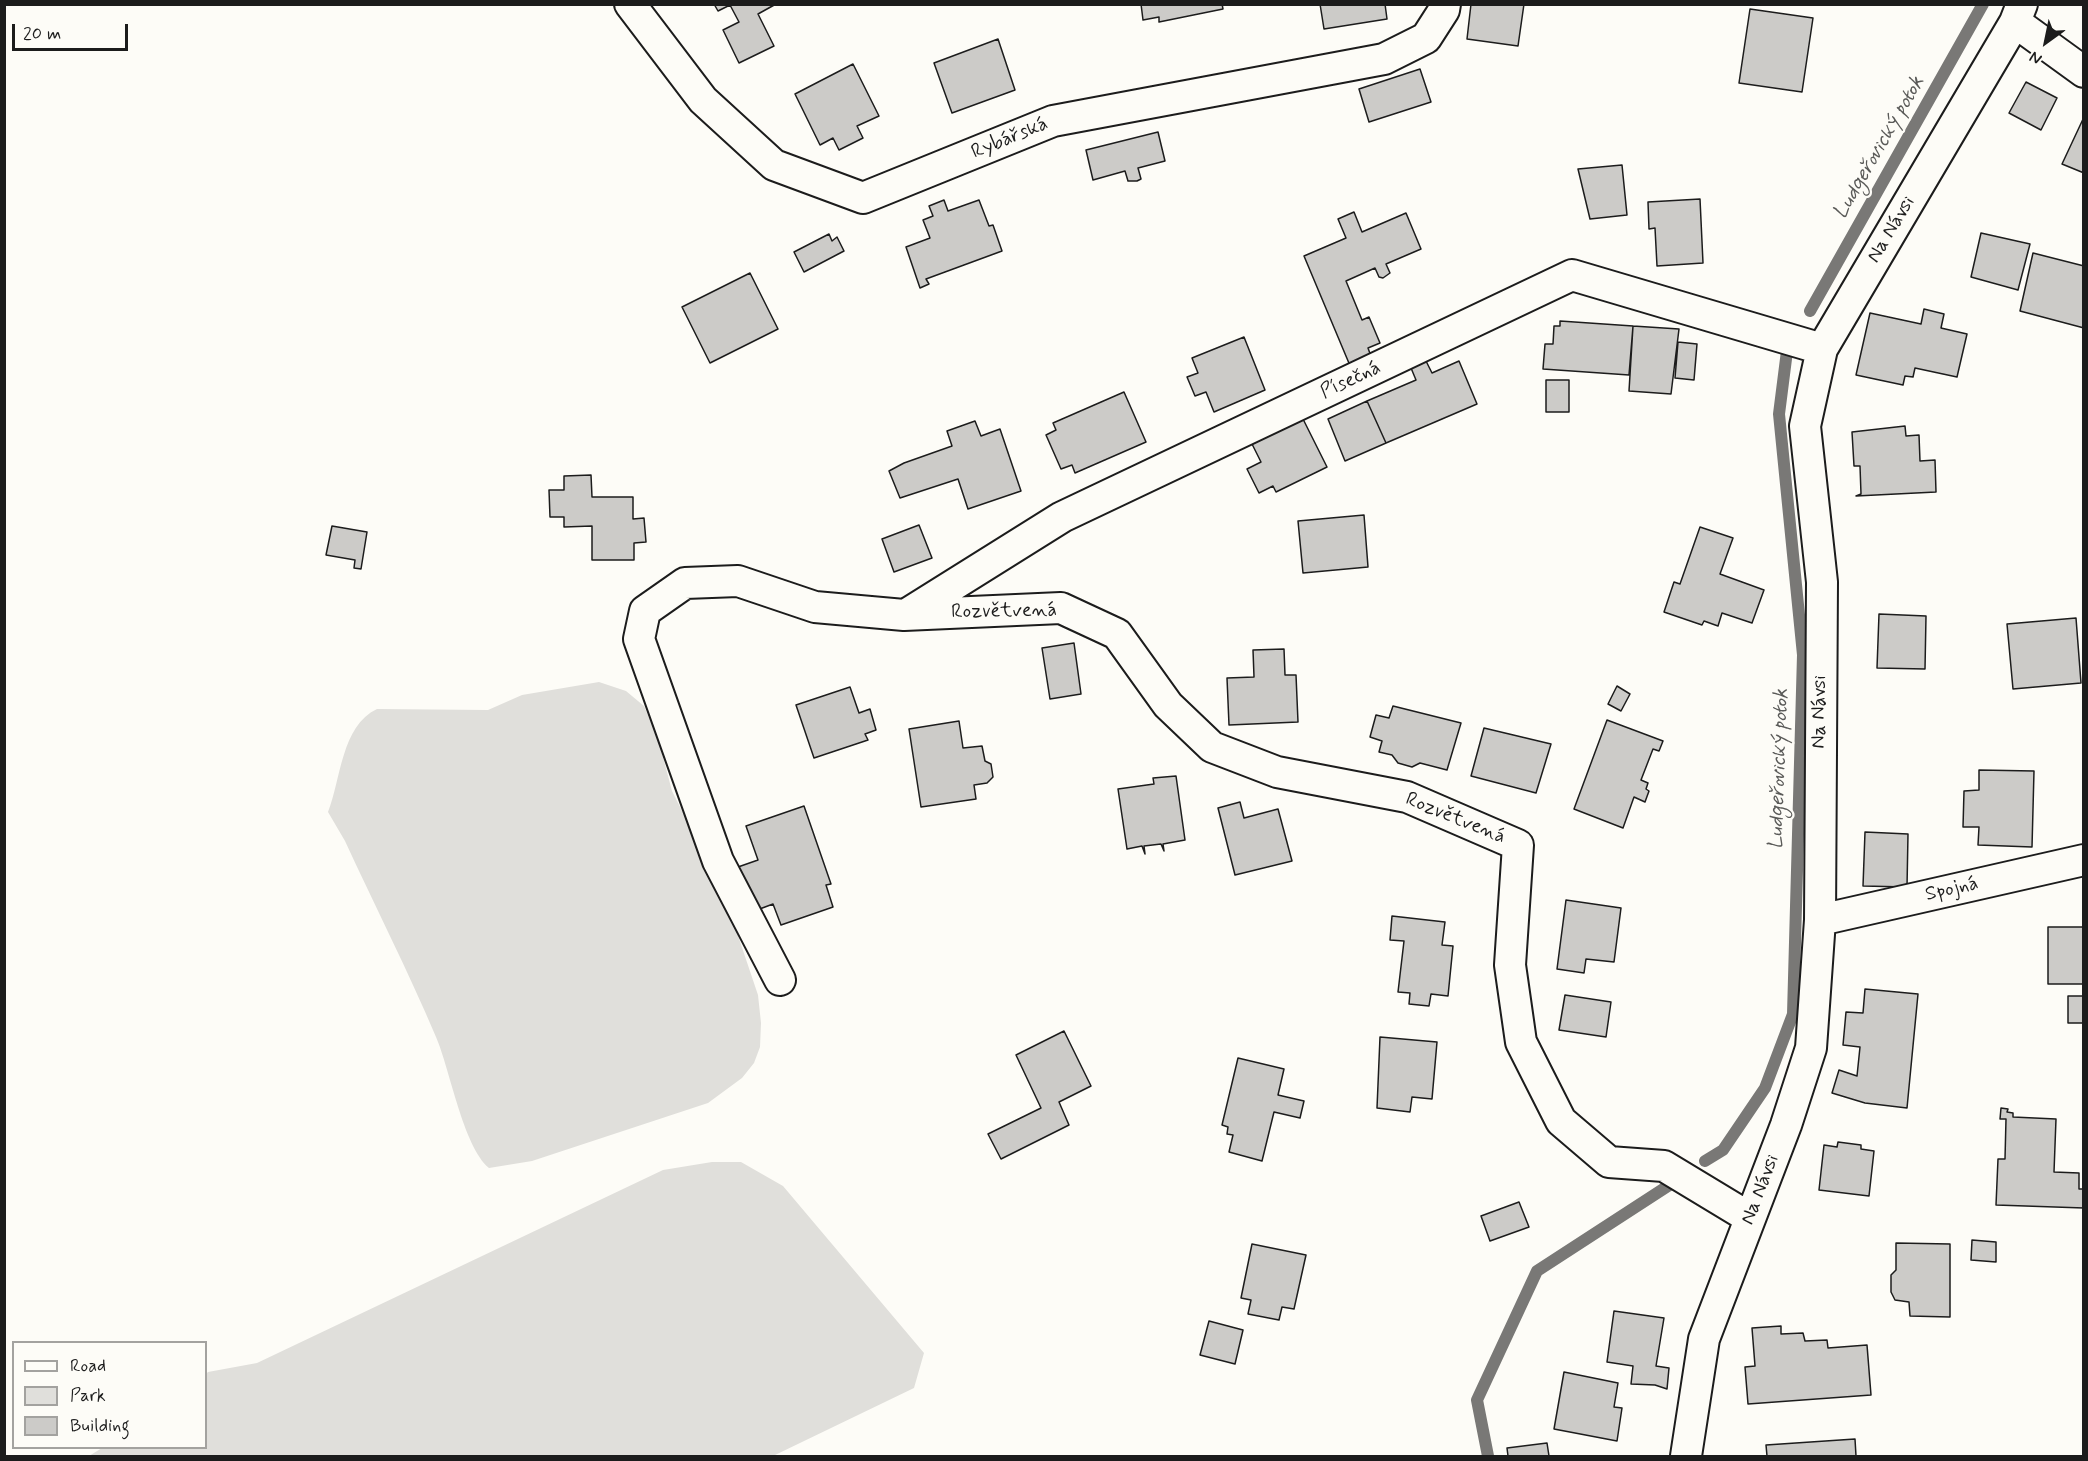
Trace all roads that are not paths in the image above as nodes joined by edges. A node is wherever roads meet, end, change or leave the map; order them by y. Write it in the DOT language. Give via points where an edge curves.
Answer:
graph roads {
  1 [pos="630,4"];
  2 [pos="1444,4"];
  3 [pos="2019,13"];
  4 [pos="2084,72"];
  5 [pos="1822,349"];
  6 [pos="904,615"];
  7 [pos="2084,860"];
  8 [pos="1820,920"];
  9 [pos="780,980"];
  10 [pos="1750,1218"];
  11 [pos="1686,1456"];
  1 -- 2 [label="street, Rybářská" via="703,100 774,165 863,198 1053,121 1384,59 1426,38"];
  3 -- 4 [label="street"];
  3 -- 5 [label="street, Na Návsi"];
  5 -- 6 [label="street, Písečná" via="1572,276 1062,517"];
  5 -- 8 [label="street, Na Návsi" via="1805,426 1822,582"];
  6 -- 9 [label="street, Rozvětvená" via="815,607 738,581 686,583 645,611 639,639 718,861"];
  6 -- 10 [label="street, Rozvětvená" via="1061,608 1117,634 1168,705 1212,747 1277,772 1407,797 1518,845 1510,966 1521,1042 1561,1121 1609,1162 1664,1166"];
  7 -- 8 [label="street, Spojná"];
  8 -- 10 [label="street, Na Návsi" via="1811,1048"];
  10 -- 11 [label="street, Na Návsi" via="1704,1339"];
}
